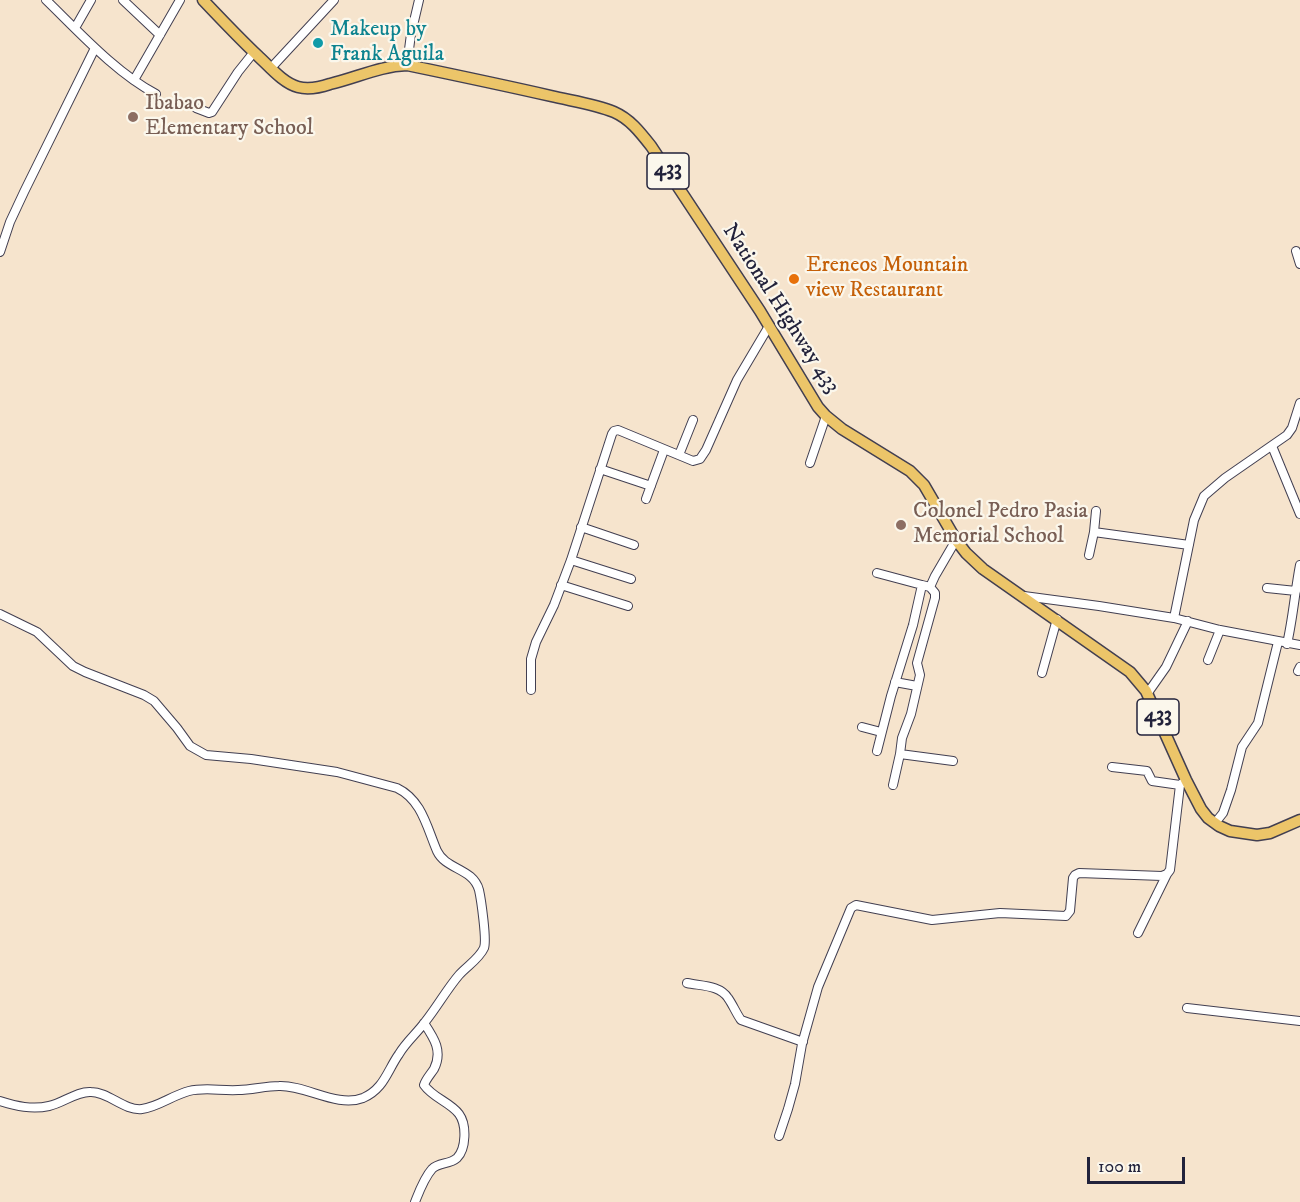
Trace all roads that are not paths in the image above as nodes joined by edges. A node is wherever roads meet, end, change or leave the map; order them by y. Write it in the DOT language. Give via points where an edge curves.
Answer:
graph roads {
  1 [pos="46,0"];
  2 [pos="91,0"];
  3 [pos="123,0"];
  4 [pos="180,0"];
  5 [pos="202,0"];
  6 [pos="334,0"];
  7 [pos="417,1"];
  8 [pos="75,28"];
  9 [pos="160,35"];
  10 [pos="96,48"];
  11 [pos="254,52"];
  12 [pos="407,65"];
  13 [pos="271,68"];
  14 [pos="134,80"];
  15 [pos="156,94"];
  16 [pos="196,108"];
  17 [pos="1296,251"];
  18 [pos="0,252"];
  19 [pos="1300,264"];
  20 [pos="769,326"];
  21 [pos="1300,402"];
  22 [pos="826,416"];
  23 [pos="693,420"];
  24 [pos="1272,446"];
  25 [pos="664,450"];
  26 [pos="679,455"];
  27 [pos="810,463"];
  28 [pos="600,469"];
  29 [pos="651,486"];
  30 [pos="646,499"];
  31 [pos="1096,511"];
  32 [pos="1300,514"];
  33 [pos="581,527"];
  34 [pos="1094,532"];
  35 [pos="956,540"];
  36 [pos="634,545"];
  37 [pos="1189,545"];
  38 [pos="1089,555"];
  39 [pos="571,560"];
  40 [pos="1300,568"];
  41 [pos="877,573"];
  42 [pos="631,579"];
  43 [pos="561,585"];
  44 [pos="926,586"];
  45 [pos="1267,588"];
  46 [pos="1296,591"];
  47 [pos="1021,596"];
  48 [pos="628,606"];
  49 [pos="0,614"];
  50 [pos="1174,618"];
  51 [pos="1057,620"];
  52 [pos="1188,621"];
  53 [pos="1220,630"];
  54 [pos="1278,642"];
  55 [pos="1287,644"];
  56 [pos="1300,645"];
  57 [pos="1208,660"];
  58 [pos="1042,673"];
  59 [pos="895,682"];
  60 [pos="917,686"];
  61 [pos="531,690"];
  62 [pos="1148,694"];
  63 [pos="862,728"];
  64 [pos="881,732"];
  65 [pos="877,751"];
  66 [pos="900,754"];
  67 [pos="953,761"];
  68 [pos="1112,767"];
  69 [pos="1183,782"];
  70 [pos="893,785"];
  71 [pos="1300,820"];
  72 [pos="1215,823"];
  73 [pos="1167,874"];
  74 [pos="1138,933"];
  75 [pos="687,983"];
  76 [pos="1187,1008"];
  77 [pos="1300,1021"];
  78 [pos="424,1023"];
  79 [pos="803,1042"];
  80 [pos="0,1101"];
  81 [pos="779,1136"];
  82 [pos="415,1202"];
  1 -- 8 [label="street"];
  2 -- 8 [label="street"];
  3 -- 9 [label="street"];
  4 -- 9 [label="street"];
  5 -- 11 [label="main road, National Highway 433 / 433"];
  6 -- 13 [label="street"];
  7 -- 12 [label="street"];
  8 -- 10 [label="street"];
  9 -- 14 [label="street"];
  10 -- 14 [label="street"];
  10 -- 18 [label="street" via="24,192"];
  11 -- 13 [label="main road, National Highway 433 / 433"];
  11 -- 16 [label="street" via="211,113"];
  12 -- 13 [label="main road, National Highway 433 / 433" via="312,88 298,87"];
  12 -- 20 [label="main road, National Highway 433 / 433" via="595,106 628,120 651,146"];
  14 -- 15 [label="street"];
  17 -- 19 [label="street"];
  20 -- 22 [label="main road, National Highway 433 / 433"];
  20 -- 26 [label="street" via="737,380 700,459 693,461"];
  21 -- 24 [label="street" via="1292,428"];
  22 -- 27 [label="street"];
  22 -- 35 [label="main road, National Highway 433 / 433" via="910,471 924,485"];
  23 -- 26 [label="street"];
  24 -- 32 [label="street"];
  24 -- 37 [label="street" via="1204,496"];
  25 -- 26 [label="street"];
  25 -- 28 [label="street" via="615,431"];
  25 -- 29 [label="street"];
  28 -- 29 [label="street"];
  28 -- 33 [label="street"];
  29 -- 30 [label="street"];
  31 -- 34 [label="street"];
  33 -- 36 [label="street"];
  33 -- 39 [label="street"];
  34 -- 37 [label="street"];
  34 -- 38 [label="street"];
  35 -- 44 [label="street"];
  35 -- 47 [label="main road, National Highway 433 / 433" via="983,569"];
  37 -- 50 [label="street"];
  39 -- 42 [label="street"];
  39 -- 43 [label="street"];
  40 -- 46 [label="street"];
  41 -- 44 [label="street"];
  43 -- 48 [label="street"];
  43 -- 61 [label="street" via="531,659"];
  44 -- 59 [label="street"];
  44 -- 60 [label="street" via="935,598 917,663"];
  45 -- 46 [label="street"];
  46 -- 55 [label="street"];
  47 -- 50 [label="street"];
  47 -- 51 [label="main road, National Highway 433 / 433"];
  49 -- 78 [label="street" via="37,632 73,666 154,701 190,746 206,755 337,772 406,792 426,822 440,856 476,881 485,942 483,950"];
  50 -- 52 [label="street"];
  51 -- 58 [label="street"];
  51 -- 62 [label="main road, National Highway 433 / 433" via="1130,672"];
  52 -- 53 [label="street"];
  52 -- 62 [label="street"];
  53 -- 54 [label="street"];
  53 -- 57 [label="street"];
  54 -- 55 [label="street"];
  54 -- 72 [label="street" via="1258,723 1242,747 1231,789"];
  55 -- 56 [label="street"];
  59 -- 60 [label="street"];
  59 -- 64 [label="street"];
  60 -- 66 [label="street"];
  62 -- 69 [label="main road, National Highway 433 / 433"];
  63 -- 64 [label="street"];
  64 -- 65 [label="street"];
  66 -- 67 [label="street"];
  66 -- 70 [label="street"];
  68 -- 69 [label="street" via="1147,771 1152,781"];
  69 -- 72 [label="main road, National Highway 433 / 433"];
  69 -- 73 [label="street"];
  71 -- 72 [label="main road" via="1257,835 1230,831"];
  73 -- 74 [label="street"];
  73 -- 79 [label="street" via="1079,873 1073,878 1070,911 1066,916 1000,913 932,920 856,905 818,987"];
  75 -- 79 [label="street" via="719,989 741,1020"];
  76 -- 77 [label="street"];
  78 -- 80 [label="street" via="399,1053 384,1082 355,1100 278,1086 196,1089 142,1109 92,1092 48,1107 20,1108"];
  78 -- 82 [label="street" via="438,1051 424,1085 459,1114 465,1134 458,1157 432,1169"];
  79 -- 81 [label="street"];
}
